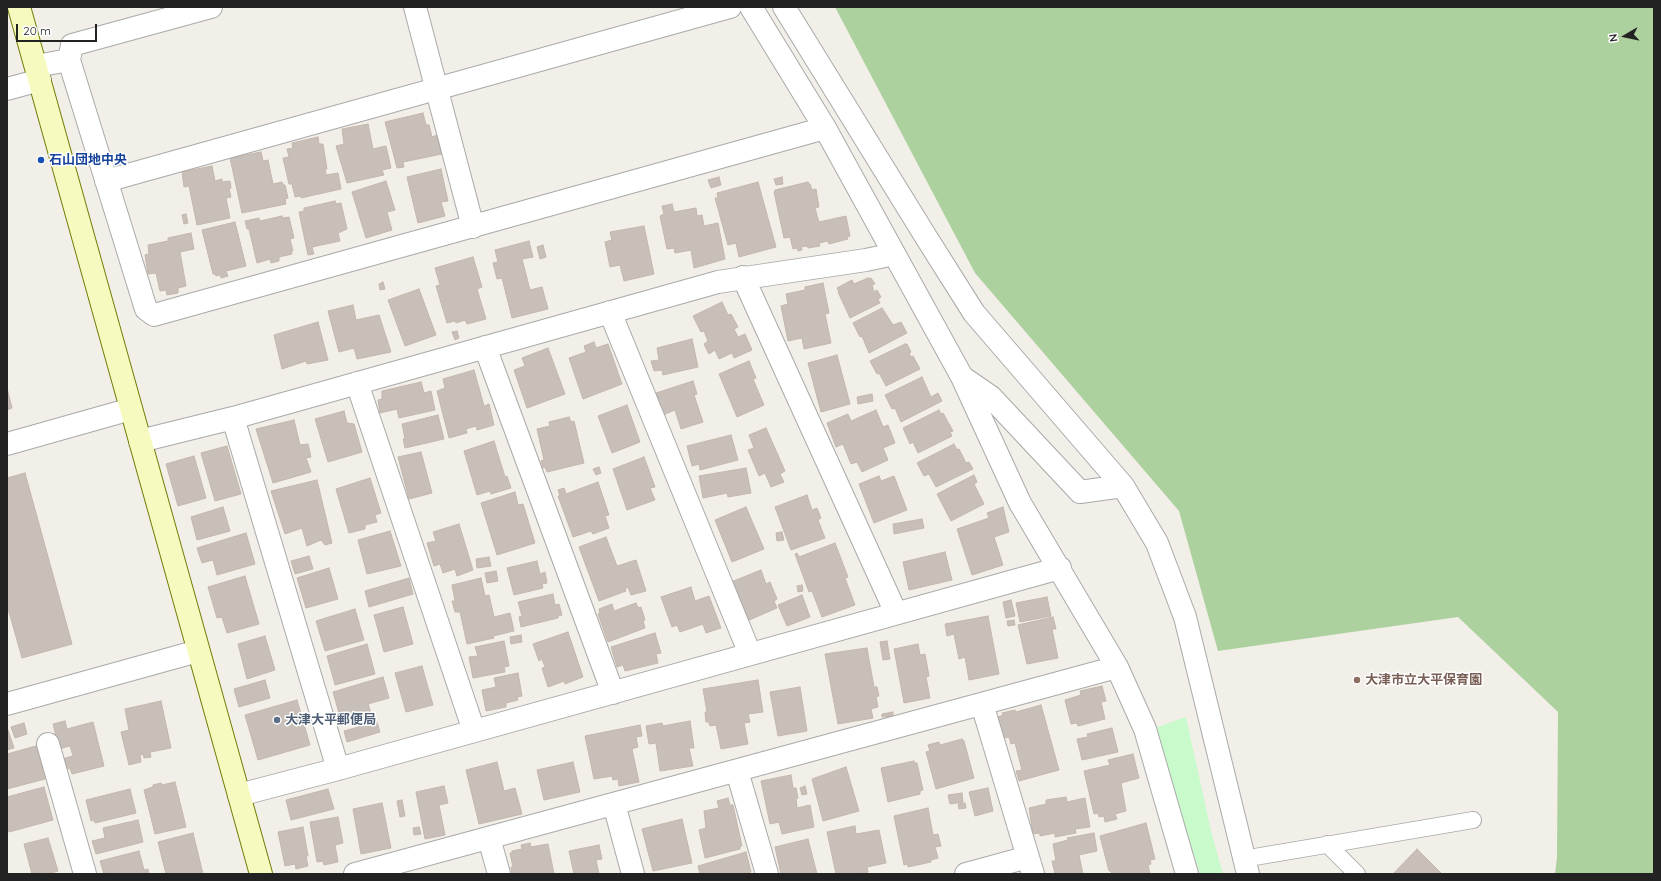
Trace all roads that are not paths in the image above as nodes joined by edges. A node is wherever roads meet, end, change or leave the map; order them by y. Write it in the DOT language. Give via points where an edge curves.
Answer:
graph roads {
  1 [pos="19,7"];
  2 [pos="211,7"];
  3 [pos="415,7"];
  4 [pos="730,7"];
  5 [pos="751,7"];
  6 [pos="784,7"];
  7 [pos="69,60"];
  8 [pos="38,73"];
  9 [pos="7,89"];
  10 [pos="437,89"];
  11 [pos="825,128"];
  12 [pos="106,181"];
  13 [pos="473,227"];
  14 [pos="894,254"];
  15 [pos="744,277"];
  16 [pos="610,312"];
  17 [pos="485,347"];
  18 [pos="962,376"];
  19 [pos="357,383"];
  20 [pos="131,409"];
  21 [pos="233,418"];
  22 [pos="140,440"];
  23 [pos="7,444"];
  24 [pos="1123,486"];
  25 [pos="1060,568"];
  26 [pos="896,613"];
  27 [pos="198,651"];
  28 [pos="750,654"];
  29 [pos="1117,667"];
  30 [pos="613,693"];
  31 [pos="7,704"];
  32 [pos="982,704"];
  33 [pos="474,731"];
  34 [pos="48,744"];
  35 [pos="338,769"];
  36 [pos="737,770"];
  37 [pos="239,795"];
  38 [pos="614,804"];
  39 [pos="1473,820"];
  40 [pos="489,838"];
  41 [pos="1326,844"];
  42 [pos="1031,866"];
  43 [pos="1246,866"];
  44 [pos="363,873"];
  45 [pos="85,874"];
  46 [pos="261,874"];
  47 [pos="499,874"];
  48 [pos="633,874"];
  49 [pos="767,874"];
  50 [pos="966,874"];
  51 [pos="1187,874"];
  52 [pos="1357,874"];
  1 -- 8 [label="street"];
  2 -- 7 [label="street" via="72,45"];
  3 -- 10 [label="street"];
  4 -- 10 [label="street"];
  5 -- 11 [label="street"];
  6 -- 24 [label="street" via="974,313"];
  7 -- 8 [label="street"];
  7 -- 12 [label="street"];
  8 -- 9 [label="street"];
  8 -- 20 [label="street"];
  10 -- 12 [label="street"];
  10 -- 13 [label="street"];
  11 -- 13 [label="street"];
  11 -- 14 [label="street"];
  12 -- 13 [label="street" via="146,309 154,315"];
  14 -- 15 [label="street"];
  14 -- 18 [label="street"];
  15 -- 16 [label="street"];
  15 -- 26 [label="street"];
  16 -- 17 [label="street"];
  16 -- 28 [label="street"];
  17 -- 19 [label="street"];
  17 -- 30 [label="street"];
  18 -- 24 [label="street" via="991,397 1080,492"];
  18 -- 25 [label="street" via="1020,502"];
  19 -- 21 [label="street"];
  19 -- 33 [label="street"];
  20 -- 22 [label="street"];
  20 -- 23 [label="street"];
  21 -- 22 [label="street"];
  21 -- 35 [label="street"];
  22 -- 27 [label="street"];
  24 -- 43 [label="street" via="1158,543 1185,616"];
  25 -- 26 [label="street"];
  25 -- 29 [label="street"];
  26 -- 28 [label="street"];
  27 -- 31 [label="street"];
  27 -- 37 [label="street"];
  28 -- 30 [label="street"];
  29 -- 32 [label="street"];
  29 -- 51 [label="street" via="1145,729"];
  30 -- 33 [label="street"];
  32 -- 36 [label="street"];
  32 -- 42 [label="street"];
  33 -- 35 [label="street"];
  34 -- 45 [label="street"];
  35 -- 37 [label="street"];
  36 -- 38 [label="street"];
  36 -- 49 [label="street"];
  37 -- 46 [label="street"];
  38 -- 40 [label="street"];
  38 -- 48 [label="street"];
  39 -- 41 [label="lane"];
  40 -- 44 [label="street"];
  40 -- 47 [label="street"];
  41 -- 43 [label="lane"];
  41 -- 52 [label="lane"];
  42 -- 50 [label="street"];
}
